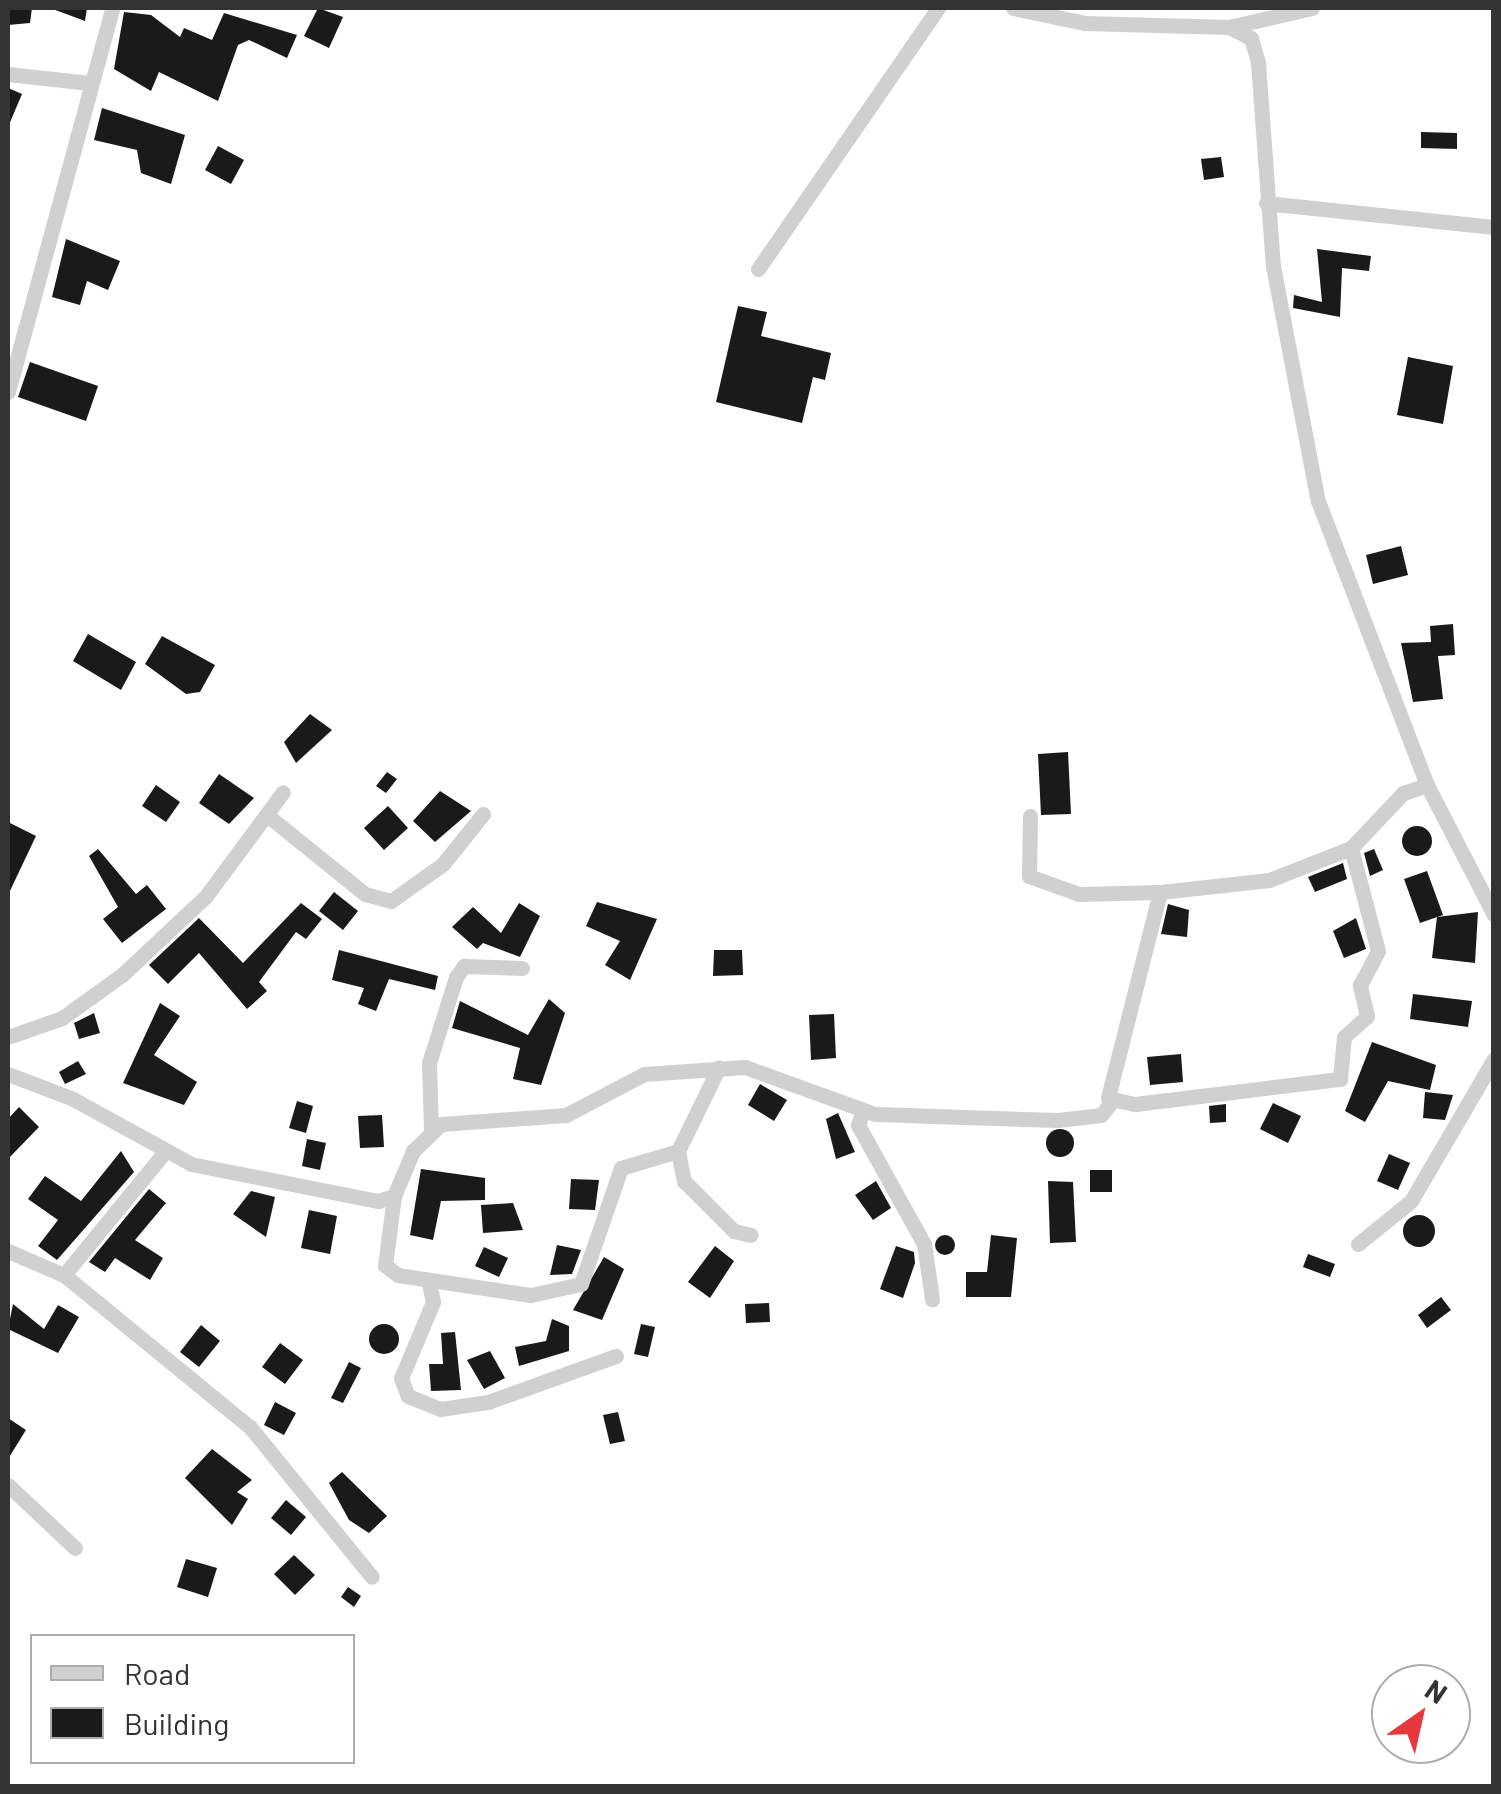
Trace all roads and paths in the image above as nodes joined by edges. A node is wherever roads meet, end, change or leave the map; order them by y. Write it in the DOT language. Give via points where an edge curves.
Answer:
graph roads {
  1 [pos="112,8"];
  2 [pos="938,8"];
  3 [pos="1014,8"];
  4 [pos="1312,8"];
  5 [pos="1229,27"];
  6 [pos="8,74"];
  7 [pos="90,83"];
  8 [pos="1266,203"];
  9 [pos="1494,227"];
  10 [pos="758,269"];
  11 [pos="8,392"];
  12 [pos="1426,786"];
  13 [pos="283,792"];
  14 [pos="483,814"];
  15 [pos="267,815"];
  16 [pos="1030,816"];
  17 [pos="1351,848"];
  18 [pos="1160,892"];
  19 [pos="1494,915"];
  20 [pos="522,968"];
  21 [pos="8,1036"];
  22 [pos="1494,1059"];
  23 [pos="718,1068"];
  24 [pos="8,1074"];
  25 [pos="1110,1104"];
  26 [pos="862,1111"];
  27 [pos="431,1131"];
  28 [pos="678,1150"];
  29 [pos="163,1154"];
  30 [pos="394,1196"];
  31 [pos="751,1235"];
  32 [pos="1358,1244"];
  33 [pos="8,1251"];
  34 [pos="64,1276"];
  35 [pos="429,1284"];
  36 [pos="932,1300"];
  37 [pos="616,1356"];
  38 [pos="8,1485"];
  39 [pos="75,1548"];
  40 [pos="372,1577"];
  1 -- 7 [label="street"];
  2 -- 10 [label="street"];
  3 -- 5 [label="street" via="1085,24"];
  4 -- 5 [label="street"];
  5 -- 8 [label="street" via="1251,38 1258,63"];
  6 -- 7 [label="street"];
  7 -- 11 [label="street" via="58,232"];
  8 -- 9 [label="street"];
  8 -- 12 [label="street" via="1318,501"];
  12 -- 17 [label="street" via="1403,792"];
  12 -- 19 [label="street"];
  13 -- 15 [label="street"];
  14 -- 15 [label="street" via="442,864 391,902 365,894"];
  15 -- 21 [label="street" via="206,896 92,1000"];
  16 -- 18 [label="street" via="1029,876 1080,894"];
  17 -- 18 [label="street" via="1269,880"];
  17 -- 25 [label="street" via="1378,952 1360,984 1367,1016 1344,1037 1340,1078"];
  18 -- 25 [label="street"];
  20 -- 27 [label="street" via="464,966 456,977 429,1063"];
  22 -- 32 [label="street" via="1411,1201"];
  23 -- 26 [label="street" via="745,1066"];
  23 -- 27 [label="street" via="622,1078 566,1115"];
  23 -- 28 [label="street"];
  24 -- 29 [label="street" via="73,1099"];
  25 -- 26 [label="street" via="1101,1115 1058,1120"];
  26 -- 36 [label="street" via="858,1125 924,1244"];
  27 -- 30 [label="street"];
  28 -- 31 [label="street" via="684,1180 734,1231"];
  28 -- 35 [label="street" via="621,1168 581,1284 531,1294"];
  29 -- 30 [label="street" via="224,1174"];
  29 -- 34 [label="street"];
  30 -- 35 [label="street" via="385,1265"];
  33 -- 34 [label="street"];
  34 -- 40 [label="street" via="250,1427"];
  35 -- 37 [label="street" via="433,1302 401,1378 408,1396 488,1402"];
  38 -- 39 [label="street"];
}
